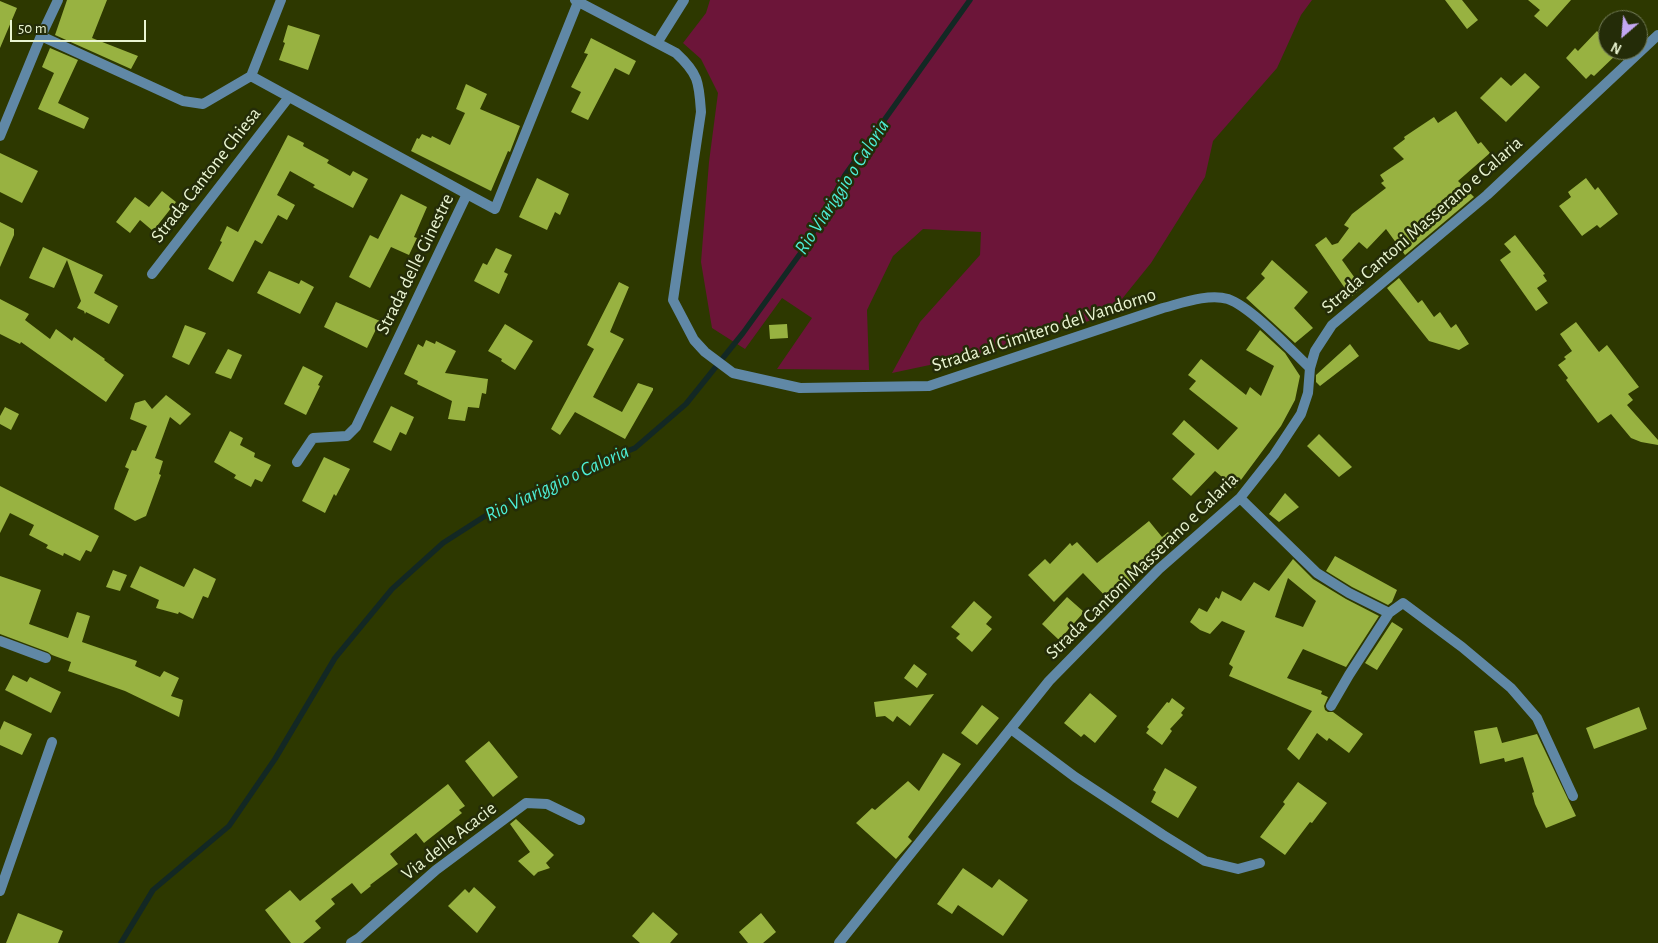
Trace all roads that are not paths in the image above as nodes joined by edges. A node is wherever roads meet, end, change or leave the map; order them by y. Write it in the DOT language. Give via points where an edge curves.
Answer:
graph roads {
  1 [pos="58,0"];
  2 [pos="281,0"];
  3 [pos="684,0"];
  4 [pos="577,1"];
  5 [pos="1658,35"];
  6 [pos="41,36"];
  7 [pos="657,43"];
  8 [pos="251,76"];
  9 [pos="289,97"];
  10 [pos="0,136"];
  11 [pos="466,194"];
  12 [pos="152,274"];
  13 [pos="1310,368"];
  14 [pos="297,462"];
  15 [pos="1240,498"];
  16 [pos="1389,613"];
  17 [pos="0,641"];
  18 [pos="46,658"];
  19 [pos="1331,706"];
  20 [pos="1011,729"];
  21 [pos="52,742"];
  22 [pos="1573,796"];
  23 [pos="580,820"];
  24 [pos="1260,863"];
  25 [pos="0,891"];
  26 [pos="351,943"];
  27 [pos="839,943"];
  1 -- 6 [label="street"];
  2 -- 8 [label="street, Strada Cantone Chiesa"];
  3 -- 7 [label="street"];
  4 -- 7 [label="street"];
  4 -- 11 [label="street, Strada delle Ginestre" via="494,209"];
  5 -- 13 [label="street, Strada Cantoni Masserano e Calaria" via="1487,195 1332,325 1315,351"];
  6 -- 8 [label="street, Strada Cantone Chiesa" via="183,101 203,104"];
  6 -- 10 [label="street"];
  7 -- 13 [label="street, Strada al Cimitero del Vandorno" via="690,66 699,84 701,112 673,300 694,340 704,352 733,373 800,388 929,386 1201,298 1227,299 1246,309"];
  8 -- 9 [label="street, Strada Cantone Chiesa"];
  9 -- 11 [label="street, Strada Cantone Chiesa"];
  9 -- 12 [label="street, Strada Cantone Chiesa"];
  11 -- 14 [label="street, Strada delle Ginestre" via="356,427 347,436 313,438"];
  13 -- 15 [label="street, Strada Cantoni Masserano e Calaria" via="1308,393 1301,414"];
  15 -- 16 [label="street" via="1316,573"];
  15 -- 20 [label="street, Strada Cantoni Masserano e Calaria" via="1159,568 1049,681"];
  16 -- 19 [label="street"];
  16 -- 22 [label="street" via="1403,603 1511,688 1537,718"];
  17 -- 18 [label="street"];
  20 -- 24 [label="street" via="1075,777 1205,860 1238,869"];
  20 -- 27 [label="street, Strada Cantoni Masserano e Calaria"];
  21 -- 25 [label="street"];
  23 -- 26 [label="street, Via delle Acacie" via="547,804 526,803 436,870"];
}
